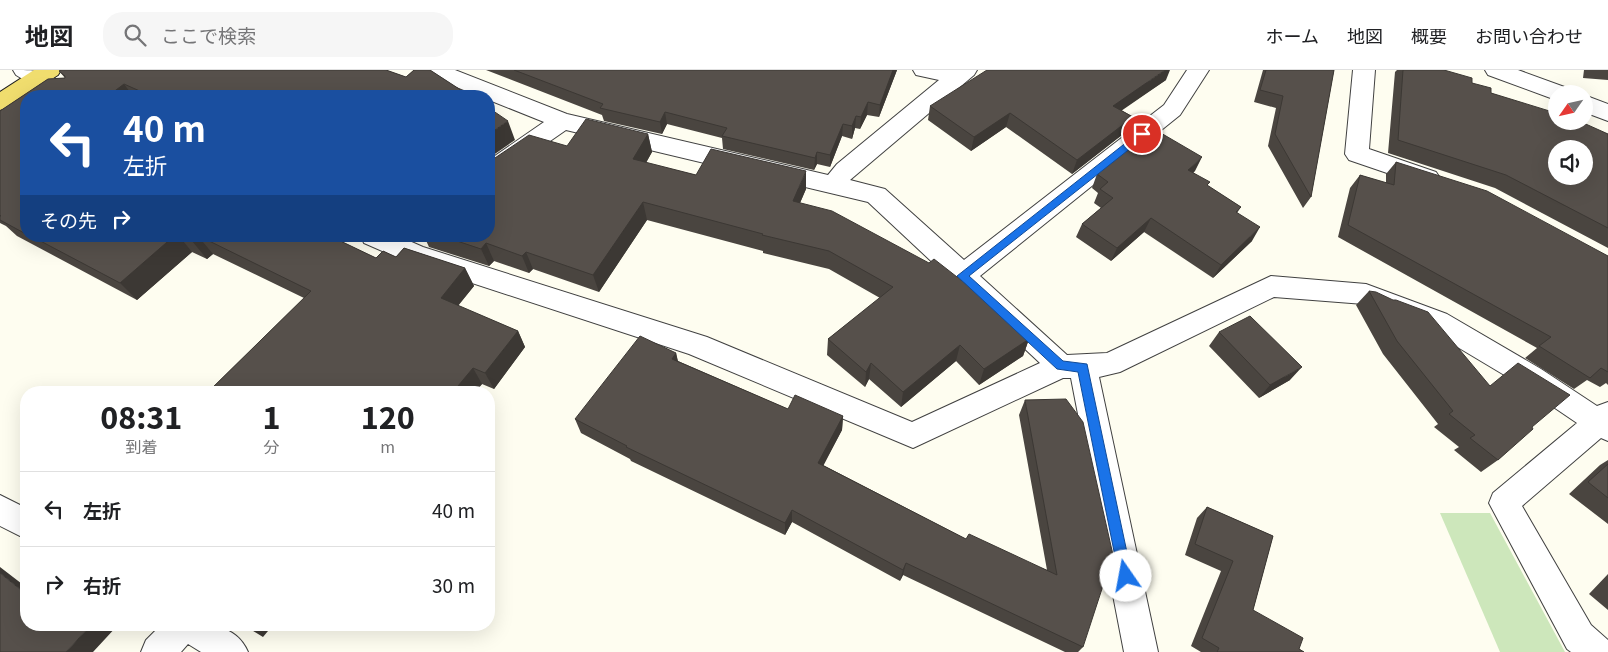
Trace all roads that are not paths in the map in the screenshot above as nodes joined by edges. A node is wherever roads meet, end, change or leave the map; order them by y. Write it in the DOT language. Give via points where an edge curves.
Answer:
graph roads {
  1 [pos="434,70"];
  2 [pos="924,70"];
  3 [pos="1198,70"];
  4 [pos="1364,70"];
  5 [pos="1496,70"];
  6 [pos="37,73"];
  7 [pos="961,73"];
  8 [pos="1548,89"];
  9 [pos="61,90"];
  10 [pos="484,90"];
  11 [pos="495,94"];
  12 [pos="0,102"];
  13 [pos="1593,107"];
  14 [pos="1608,113"];
  15 [pos="562,121"];
  16 [pos="495,168"];
  17 [pos="1448,184"];
  18 [pos="833,186"];
  19 [pos="394,242"];
  20 [pos="962,276"];
  21 [pos="1072,366"];
  22 [pos="1605,421"];
  23 [pos="0,509"];
  24 [pos="20,521"];
  25 [pos="177,631"];
  26 [pos="198,631"];
  27 [pos="158,652"];
  28 [pos="231,652"];
  29 [pos="1141,652"];
  30 [pos="1596,652"];
  1 -- 10 [label="street"];
  2 -- 7 [label="street"];
  3 -- 20 [label="street" via="1172,110"];
  4 -- 17 [label="street" via="1356,154"];
  5 -- 8 [label="street"];
  6 -- 9 [label="street"];
  6 -- 12 [label="main road"];
  7 -- 18 [label="street" via="845,170"];
  11 -- 15 [label="street"];
  13 -- 14 [label="street"];
  15 -- 16 [label="street"];
  15 -- 18 [label="street"];
  18 -- 20 [label="street" via="876,195"];
  19 -- 21 [label="street" via="423,257 697,345 913,435"];
  20 -- 21 [label="street"];
  21 -- 22 [label="street" via="1110,364 1271,286 1366,294 1438,322"];
  21 -- 29 [label="street"];
  22 -- 30 [label="street" via="1504,503 1579,637"];
  23 -- 24 [label="street"];
  25 -- 27 [label="street"];
  26 -- 28 [label="street"];
}
